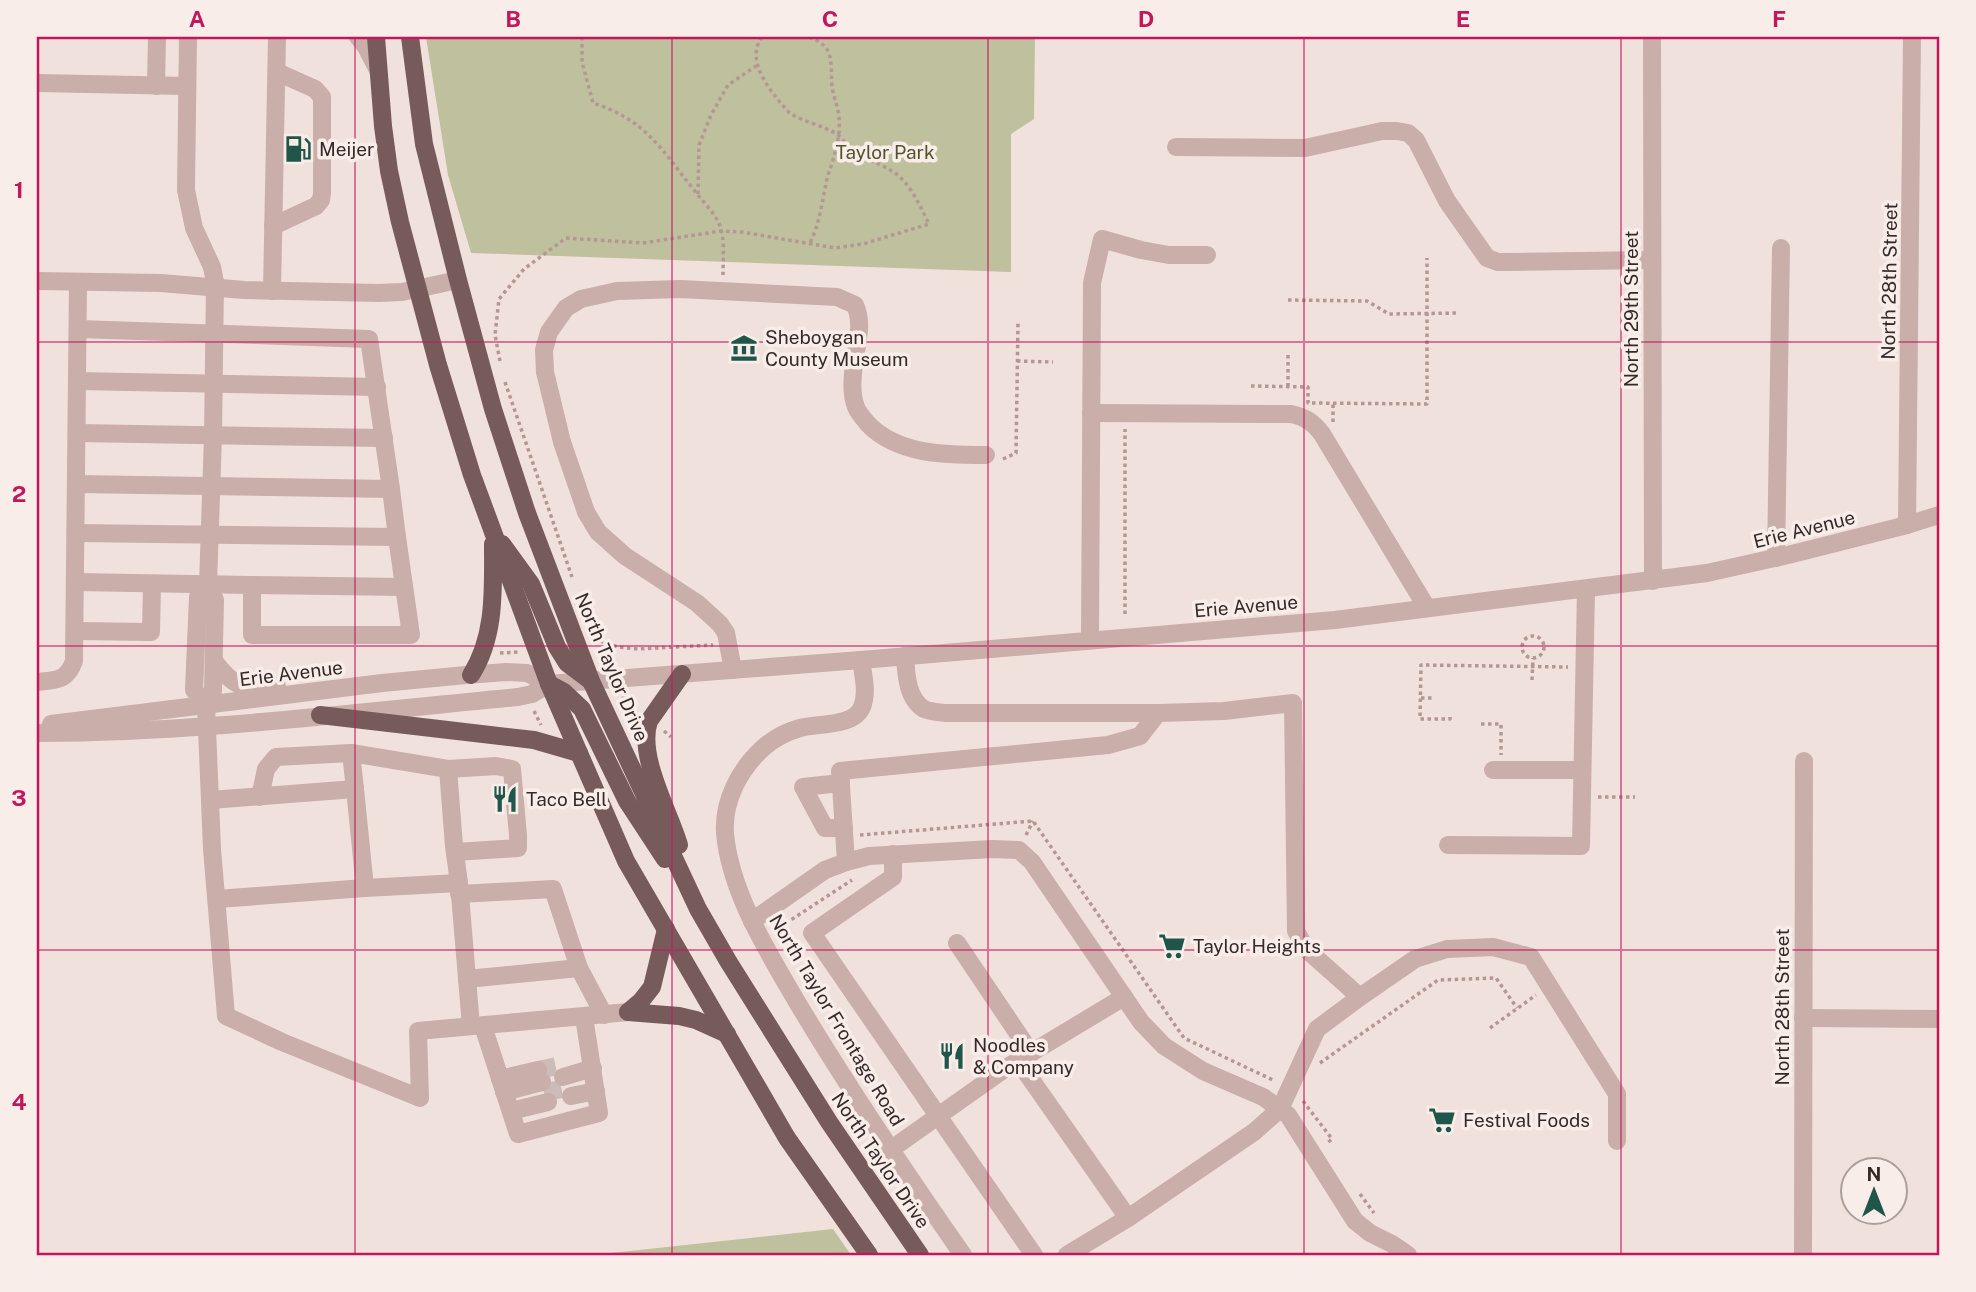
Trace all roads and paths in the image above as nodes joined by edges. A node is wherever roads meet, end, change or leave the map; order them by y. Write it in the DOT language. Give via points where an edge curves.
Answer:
graph roads {
  1 [pos="157,37"];
  2 [pos="188,37"];
  3 [pos="277,37"];
  4 [pos="358,37"];
  5 [pos="376,37"];
  6 [pos="410,37"];
  7 [pos="582,37"];
  8 [pos="762,37"];
  9 [pos="810,37"];
  10 [pos="1652,37"];
  11 [pos="1912,37"];
  12 [pos="757,65"];
  13 [pos="378,70"];
  14 [pos="276,72"];
  15 [pos="37,83"];
  16 [pos="156,86"];
  17 [pos="187,86"];
  18 [pos="838,135"];
  19 [pos="1176,147"];
  20 [pos="698,196"];
  21 [pos="273,226"];
  22 [pos="721,231"];
  23 [pos="810,243"];
  24 [pos="1781,248"];
  25 [pos="1207,255"];
  26 [pos="1427,258"];
  27 [pos="1651,260"];
  28 [pos="458,280"];
  29 [pos="37,281"];
  30 [pos="78,282"];
  31 [pos="215,288"];
  32 [pos="419,289"];
  33 [pos="272,291"];
  34 [pos="722,291"];
  35 [pos="1288,300"];
  36 [pos="1459,313"];
  37 [pos="1427,314"];
  38 [pos="1018,323"];
  39 [pos="78,329"];
  40 [pos="215,334"];
  41 [pos="1289,355"];
  42 [pos="1017,361"];
  43 [pos="1053,362"];
  44 [pos="501,369"];
  45 [pos="77,381"];
  46 [pos="214,383"];
  47 [pos="505,383"];
  48 [pos="1251,386"];
  49 [pos="1289,386"];
  50 [pos="377,387"];
  51 [pos="1091,412"];
  52 [pos="1125,413"];
  53 [pos="76,433"];
  54 [pos="213,436"];
  55 [pos="384,438"];
  56 [pos="986,456"];
  57 [pos="76,484"];
  58 [pos="211,486"];
  59 [pos="391,489"];
  60 [pos="1939,515"];
  61 [pos="1907,525"];
  62 [pos="76,533"];
  63 [pos="210,534"];
  64 [pos="493,534"];
  65 [pos="397,537"];
  66 [pos="1776,558"];
  67 [pos="1653,580"];
  68 [pos="75,582"];
  69 [pos="152,584"];
  70 [pos="208,585"];
  71 [pos="252,585"];
  72 [pos="575,586"];
  73 [pos="404,587"];
  74 [pos="1586,589"];
  75 [pos="1427,608"];
  76 [pos="1125,614"];
  77 [pos="588,623"];
  78 [pos="75,631"];
  79 [pos="1090,640"];
  80 [pos="600,641"];
  81 [pos="905,656"];
  82 [pos="1533,658"];
  83 [pos="861,660"];
  84 [pos="214,661"];
  85 [pos="1532,666"];
  86 [pos="1584,667"];
  87 [pos="733,670"];
  88 [pos="682,674"];
  89 [pos="471,675"];
  90 [pos="1532,680"];
  91 [pos="591,681"];
  92 [pos="37,682"];
  93 [pos="382,683"];
  94 [pos="549,684"];
  95 [pos="623,696"];
  96 [pos="1421,698"];
  97 [pos="1432,698"];
  98 [pos="627,703"];
  99 [pos="619,704"];
  100 [pos="206,705"];
  101 [pos="534,711"];
  102 [pos="1158,713"];
  103 [pos="320,715"];
  104 [pos="643,716"];
  105 [pos="1450,717"];
  106 [pos="1481,724"];
  107 [pos="37,726"];
  108 [pos="206,726"];
  109 [pos="662,730"];
  110 [pos="545,732"];
  111 [pos="37,733"];
  112 [pos="671,737"];
  113 [pos="351,753"];
  114 [pos="579,753"];
  115 [pos="1804,761"];
  116 [pos="448,769"];
  117 [pos="1497,770"];
  118 [pos="1582,770"];
  119 [pos="841,783"];
  120 [pos="355,789"];
  121 [pos="260,797"];
  122 [pos="1582,797"];
  123 [pos="1635,797"];
  124 [pos="210,800"];
  125 [pos="844,832"];
  126 [pos="874,834"];
  127 [pos="1448,845"];
  128 [pos="455,852"];
  129 [pos="885,855"];
  130 [pos="846,862"];
  131 [pos="856,877"];
  132 [pos="365,888"];
  133 [pos="459,889"];
  134 [pos="217,898"];
  135 [pos="698,909"];
  136 [pos="752,921"];
  137 [pos="666,929"];
  138 [pos="761,939"];
  139 [pos="957,943"];
  140 [pos="579,968"];
  141 [pos="467,979"];
  142 [pos="1549,986"];
  143 [pos="1124,997"];
  144 [pos="1360,997"];
  145 [pos="1517,1008"];
  146 [pos="628,1012"];
  147 [pos="604,1015"];
  148 [pos="584,1017"];
  149 [pos="1803,1018"];
  150 [pos="1939,1019"];
  151 [pos="477,1026"];
  152 [pos="1490,1028"];
  153 [pos="727,1034"];
  154 [pos="1025,1057"];
  155 [pos="1318,1065"];
  156 [pos="593,1075"];
  157 [pos="1290,1088"];
  158 [pos="506,1096"];
  159 [pos="1280,1109"];
  160 [pos="939,1116"];
  161 [pos="1617,1141"];
  162 [pos="890,1150"];
  163 [pos="1331,1152"];
  164 [pos="1359,1192"];
  165 [pos="1128,1218"];
  166 [pos="1378,1220"];
  167 [pos="1089,1250"];
  168 [pos="869,1255"];
  169 [pos="920,1255"];
  170 [pos="963,1255"];
  171 [pos="1034,1255"];
  172 [pos="1067,1255"];
  173 [pos="1408,1255"];
  174 [pos="1803,1255"];
  1 -- 16 [label="street"];
  2 -- 17 [label="street"];
  3 -- 14 [label="street"];
  4 -- 13 [label="street"];
  5 -- 13 [label="main road"];
  6 -- 28 [label="main road, North Taylor Drive" via="424,144"];
  7 -- 20 [label="path" via="582,62 593,103 632,119"];
  8 -- 12 [label="path"];
  9 -- 18 [label="path" via="828,51"];
  10 -- 27 [label="street, North 29th Street"];
  11 -- 61 [label="street, North 28th Street"];
  12 -- 18 [label="path" via="790,114"];
  12 -- 20 [label="path" via="729,85 711,115 699,145"];
  13 -- 32 [label="main road" via="389,171"];
  14 -- 21 [label="street"];
  14 -- 21 [label="street" via="315,89 324,104 321,200"];
  15 -- 16 [label="street"];
  16 -- 17 [label="street"];
  17 -- 31 [label="street" via="186,190"];
  18 -- 23 [label="path"];
  18 -- 23 [label="path" via="854,151 893,171 918,201 929,224 848,247"];
  19 -- 27 [label="street" via="1305,148 1382,131 1408,133 1487,258 1498,262"];
  20 -- 22 [label="path"];
  21 -- 33 [label="street"];
  22 -- 23 [label="path"];
  22 -- 34 [label="path"];
  22 -- 44 [label="path" via="643,243 566,238 524,269 499,299 495,335"];
  24 -- 66 [label="street"];
  25 -- 51 [label="street" via="1140,250 1101,239 1092,284"];
  26 -- 37 [label="path"];
  27 -- 67 [label="street, North 29th Street"];
  28 -- 32 [label="street"];
  28 -- 91 [label="main road, North Taylor Drive" via="493,409"];
  29 -- 30 [label="street"];
  30 -- 31 [label="street"];
  30 -- 39 [label="street"];
  31 -- 33 [label="street"];
  31 -- 40 [label="street"];
  32 -- 33 [label="street"];
  32 -- 64 [label="main road" via="446,393"];
  34 -- 56 [label="street" via="836,297 855,305 860,316 853,393 856,408 866,421 892,442 918,450"];
  34 -- 87 [label="street" via="617,290 581,299 558,317 544,349 562,442 586,512 598,532 625,556 697,603 720,624"];
  35 -- 37 [label="path" via="1367,301 1389,314"];
  36 -- 37 [label="path"];
  37 -- 49 [label="path" via="1427,404 1308,403 1308,387"];
  38 -- 42 [label="path"];
  39 -- 40 [label="street"];
  39 -- 45 [label="street"];
  40 -- 46 [label="street"];
  40 -- 50 [label="street" via="369,339"];
  41 -- 49 [label="path"];
  42 -- 43 [label="path"];
  42 -- 56 [label="path" via="1016,453 990,464"];
  45 -- 46 [label="street"];
  45 -- 53 [label="street"];
  46 -- 50 [label="street"];
  46 -- 54 [label="street"];
  47 -- 72 [label="path"];
  48 -- 49 [label="path"];
  50 -- 55 [label="street"];
  51 -- 52 [label="street"];
  51 -- 79 [label="street"];
  52 -- 75 [label="street" via="1291,414 1312,422"];
  52 -- 76 [label="path"];
  53 -- 54 [label="street"];
  53 -- 57 [label="street"];
  54 -- 55 [label="street"];
  54 -- 58 [label="street"];
  55 -- 59 [label="street"];
  57 -- 58 [label="street"];
  57 -- 62 [label="street"];
  58 -- 59 [label="street"];
  58 -- 63 [label="street"];
  59 -- 65 [label="street"];
  60 -- 61 [label="street, Erie Avenue"];
  61 -- 66 [label="street, Erie Avenue"];
  62 -- 63 [label="street"];
  62 -- 68 [label="street"];
  63 -- 65 [label="street"];
  63 -- 70 [label="street"];
  64 -- 89 [label="main road" via="491,619 486,645"];
  64 -- 91 [label="main road" via="531,584 567,663"];
  64 -- 94 [label="main road"];
  65 -- 73 [label="street"];
  66 -- 67 [label="street, Erie Avenue"];
  67 -- 74 [label="street, Erie Avenue"];
  68 -- 69 [label="street"];
  68 -- 78 [label="street"];
  69 -- 70 [label="street"];
  69 -- 78 [label="street" via="151,632"];
  70 -- 71 [label="street"];
  70 -- 84 [label="street" via="215,600"];
  70 -- 100 [label="street" via="198,597 194,690"];
  71 -- 73 [label="street"];
  71 -- 73 [label="street" via="252,635 411,635"];
  74 -- 75 [label="street, Erie Avenue"];
  74 -- 86 [label="street"];
  75 -- 79 [label="street, Erie Avenue"];
  77 -- 80 [label="path"];
  78 -- 92 [label="street" via="71,671"];
  79 -- 81 [label="street, Erie Avenue"];
  81 -- 83 [label="street, Erie Avenue"];
  81 -- 102 [label="street" via="910,690 926,710"];
  82 -- 82 [label="path" via="1544,649 1542,641 1532,636 1521,647"];
  82 -- 85 [label="path"];
  83 -- 87 [label="street, Erie Avenue"];
  83 -- 136 [label="street, North Taylor Frontage Road" via="864,700 856,716 780,736 764,747 737,780 725,830 733,871"];
  84 -- 93 [label="street" via="226,677 240,685"];
  84 -- 100 [label="street" via="214,691"];
  85 -- 86 [label="path"];
  85 -- 90 [label="path"];
  85 -- 96 [label="path" via="1421,665"];
  86 -- 118 [label="street"];
  87 -- 88 [label="street, Erie Avenue"];
  88 -- 91 [label="street, Erie Avenue"];
  88 -- 135 [label="main road" via="649,721 648,754"];
  89 -- 93 [label="street, Erie Avenue"];
  89 -- 94 [label="street, Erie Avenue" via="527,673"];
  91 -- 94 [label="street, Erie Avenue"];
  91 -- 135 [label="main road, North Taylor Drive"];
  93 -- 100 [label="street, Erie Avenue"];
  94 -- 103 [label="street, Erie Avenue" via="518,697"];
  94 -- 114 [label="main road"];
  94 -- 135 [label="main road" via="582,709 626,801"];
  95 -- 98 [label="path"];
  96 -- 97 [label="path"];
  96 -- 105 [label="path" via="1420,719"];
  98 -- 99 [label="path"];
  98 -- 104 [label="path"];
  100 -- 107 [label="street, Erie Avenue"];
  100 -- 108 [label="street"];
  101 -- 110 [label="path"];
  102 -- 119 [label="street" via="1140,736 1108,745 841,771"];
  102 -- 144 [label="street" via="1293,703 1296,931 1306,950"];
  103 -- 108 [label="street, Erie Avenue"];
  103 -- 114 [label="main road" via="534,740"];
  106 -- 117 [label="path" via="1501,724"];
  108 -- 111 [label="street, Erie Avenue"];
  108 -- 124 [label="street"];
  109 -- 112 [label="path"];
  113 -- 116 [label="street"];
  113 -- 120 [label="street"];
  113 -- 121 [label="street" via="276,757 266,769"];
  114 -- 137 [label="main road" via="626,861"];
  115 -- 149 [label="street, North 28th Street"];
  116 -- 128 [label="street"];
  116 -- 128 [label="street" via="512,769 519,835 518,848"];
  117 -- 118 [label="street"];
  118 -- 122 [label="street"];
  119 -- 125 [label="street"];
  119 -- 125 [label="street" via="803,787 825,828"];
  120 -- 121 [label="street"];
  120 -- 132 [label="street"];
  121 -- 124 [label="street"];
  122 -- 123 [label="path"];
  122 -- 127 [label="street" via="1581,846"];
  124 -- 134 [label="street"];
  125 -- 126 [label="path"];
  125 -- 130 [label="street"];
  126 -- 129 [label="path"];
  126 -- 157 [label="path" via="1033,821 1185,1038"];
  128 -- 133 [label="street"];
  129 -- 130 [label="street"];
  129 -- 143 [label="street" via="1018,850 1032,862"];
  129 -- 160 [label="street" via="893,877 812,933"];
  130 -- 136 [label="street" via="825,870"];
  131 -- 138 [label="path"];
  132 -- 133 [label="street"];
  132 -- 134 [label="street"];
  133 -- 140 [label="street" via="553,889"];
  133 -- 141 [label="street"];
  134 -- 151 [label="street" via="226,1016 420,1098 418,1031"];
  135 -- 169 [label="main road, North Taylor Drive" via="829,1122"];
  136 -- 138 [label="street, North Taylor Frontage Road"];
  137 -- 146 [label="main road" via="652,987"];
  137 -- 153 [label="main road"];
  138 -- 162 [label="street, North Taylor Frontage Road"];
  139 -- 154 [label="street"];
  140 -- 141 [label="street"];
  140 -- 147 [label="street"];
  141 -- 151 [label="street"];
  142 -- 144 [label="street" via="1531,957 1493,947 1447,950 1415,959"];
  142 -- 145 [label="path"];
  142 -- 161 [label="street" via="1617,1094"];
  143 -- 154 [label="street"];
  143 -- 159 [label="street" via="1164,1046"];
  144 -- 157 [label="street" via="1317,1029"];
  145 -- 152 [label="path"];
  145 -- 155 [label="path" via="1496,978 1438,980"];
  146 -- 147 [label="street"];
  146 -- 153 [label="main road" via="679,1016"];
  147 -- 148 [label="street"];
  148 -- 151 [label="street"];
  148 -- 156 [label="street"];
  149 -- 150 [label="street"];
  149 -- 174 [label="street, North 28th Street"];
  151 -- 158 [label="street"];
  153 -- 168 [label="main road" via="787,1138"];
  154 -- 160 [label="street"];
  154 -- 165 [label="street"];
  156 -- 156 [label="street" via="566,1081"];
  156 -- 158 [label="street" via="599,1113 518,1134"];
  157 -- 159 [label="street"];
  157 -- 163 [label="path" via="1332,1139 1326,1144"];
  158 -- 158 [label="street" via="543,1087"];
  159 -- 165 [label="street" via="1254,1132"];
  159 -- 173 [label="street" via="1355,1221"];
  160 -- 162 [label="street"];
  160 -- 171 [label="street"];
  162 -- 170 [label="street, North Taylor Frontage Road"];
  164 -- 166 [label="path"];
  165 -- 167 [label="street"];
  167 -- 172 [label="street"];
}
